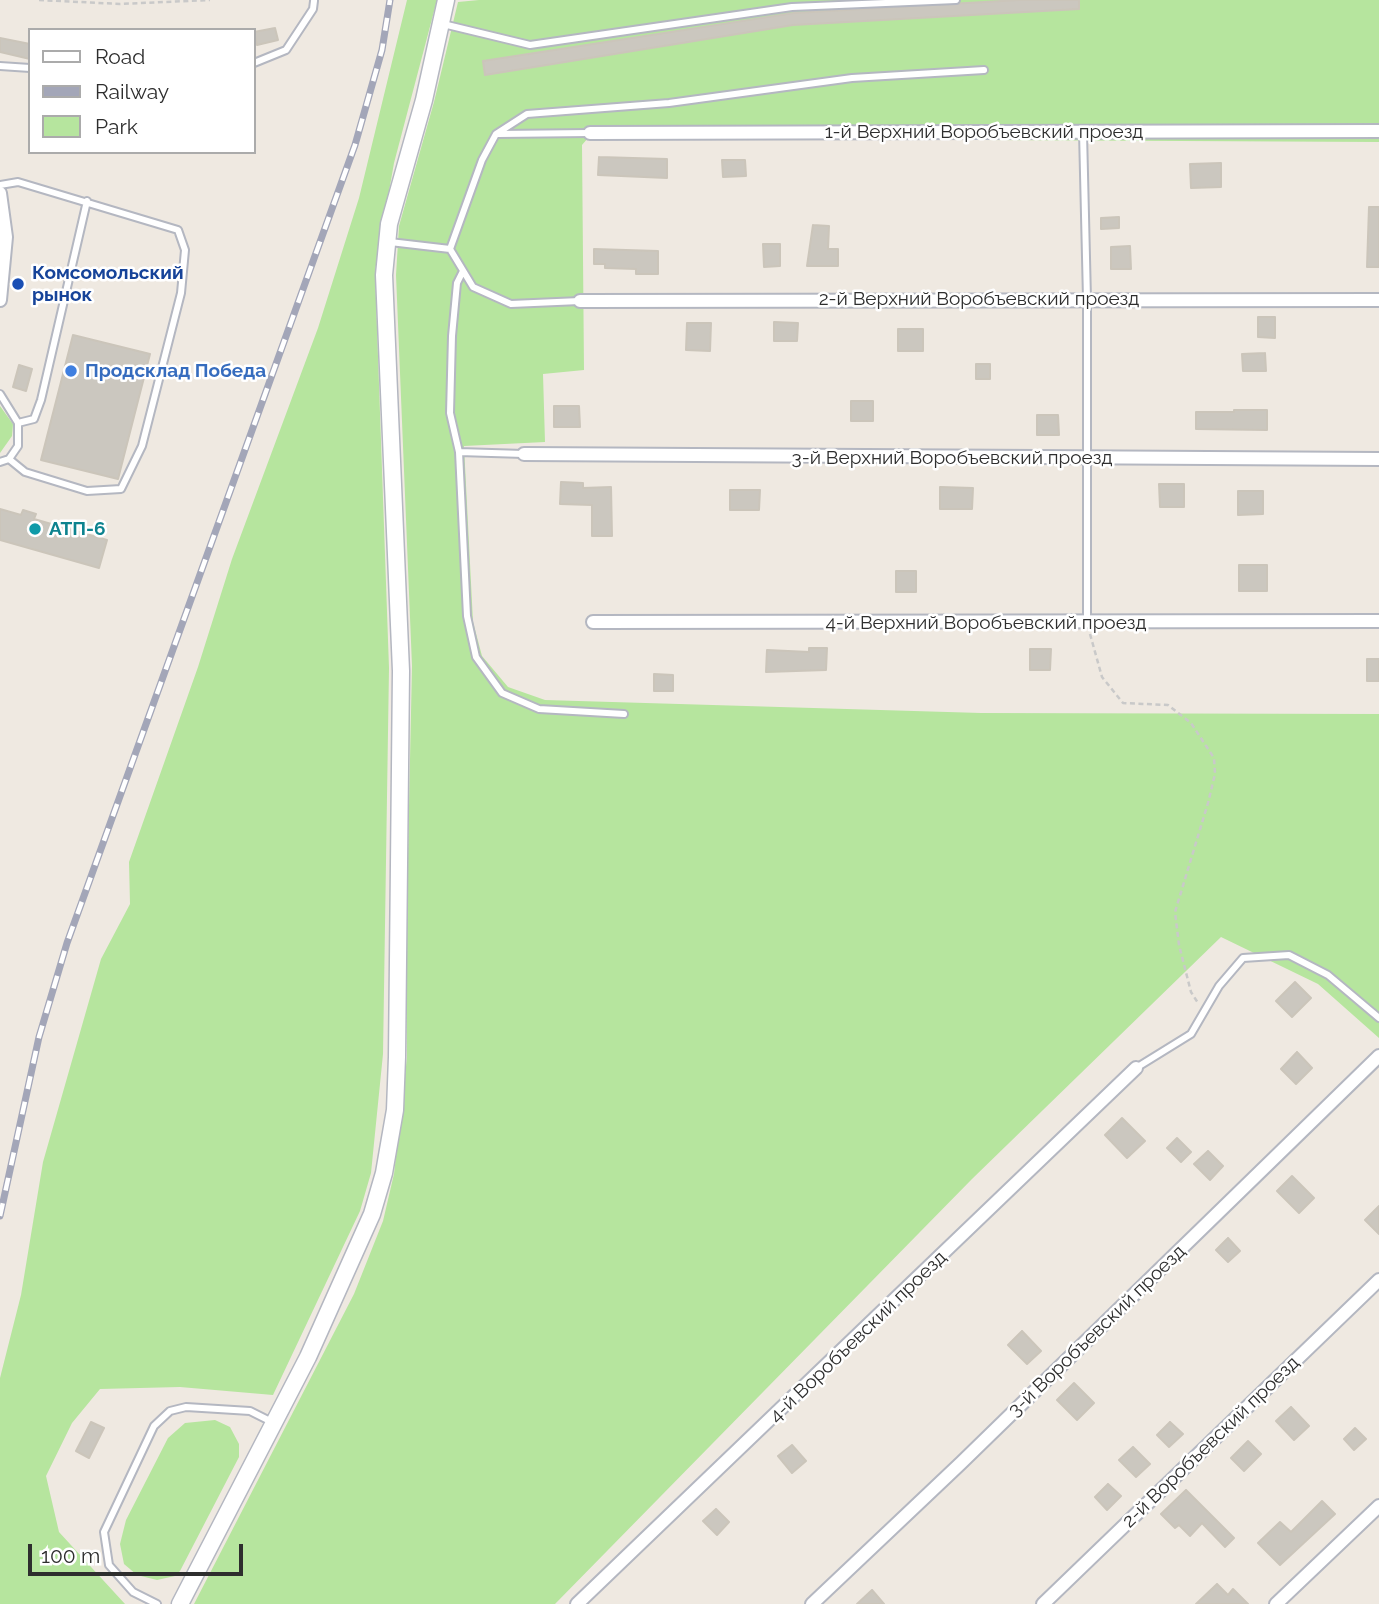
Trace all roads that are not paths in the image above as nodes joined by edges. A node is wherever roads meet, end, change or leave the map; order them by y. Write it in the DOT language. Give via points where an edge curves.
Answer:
graph roads {
  1 [pos="446,0"];
  2 [pos="956,0"];
  3 [pos="314,1"];
  4 [pos="441,24"];
  5 [pos="256,62"];
  6 [pos="0,66"];
  7 [pos="28,68"];
  8 [pos="984,69"];
  9 [pos="1379,131"];
  10 [pos="1083,132"];
  11 [pos="590,133"];
  12 [pos="496,134"];
  13 [pos="0,185"];
  14 [pos="0,193"];
  15 [pos="87,201"];
  16 [pos="3,237"];
  17 [pos="388,242"];
  18 [pos="450,249"];
  19 [pos="463,271"];
  20 [pos="1087,299"];
  21 [pos="0,300"];
  22 [pos="1379,300"];
  23 [pos="580,301"];
  24 [pos="0,394"];
  25 [pos="18,424"];
  26 [pos="459,452"];
  27 [pos="524,454"];
  28 [pos="9,459"];
  29 [pos="1088,459"];
  30 [pos="1379,459"];
  31 [pos="0,462"];
  32 [pos="1379,621"];
  33 [pos="593,622"];
  34 [pos="1087,623"];
  35 [pos="624,714"];
  36 [pos="1379,1018"];
  37 [pos="1379,1056"];
  38 [pos="1136,1068"];
  39 [pos="1379,1280"];
  40 [pos="273,1423"];
  41 [pos="1379,1506"];
  42 [pos="157,1604"];
  43 [pos="180,1604"];
  44 [pos="577,1604"];
  45 [pos="812,1604"];
  46 [pos="1043,1604"];
  47 [pos="1276,1604"];
  1 -- 4 [label="street"];
  2 -- 4 [label="lane" via="792,7 530,44"];
  3 -- 5 [label="lane" via="286,50"];
  4 -- 17 [label="street"];
  6 -- 7 [label="lane"];
  8 -- 12 [label="lane" via="852,78 669,103 527,114"];
  9 -- 10 [label="street, 1-й Верхний Воробъевский проезд"];
  10 -- 11 [label="street, 1-й Верхний Воробъевский проезд"];
  10 -- 20 [label="lane"];
  11 -- 12 [label="lane"];
  12 -- 18 [label="lane"];
  13 -- 15 [label="lane" via="18,182"];
  14 -- 16 [label="street"];
  15 -- 25 [label="lane" via="41,400 34,419"];
  15 -- 28 [label="lane" via="178,230 185,250 181,293 142,446 121,489 87,491 25,472"];
  16 -- 21 [label="street"];
  17 -- 18 [label="lane"];
  17 -- 40 [label="street" via="386,351 401,671 394,1110 372,1214"];
  18 -- 19 [label="lane"];
  19 -- 23 [label="lane" via="473,287 511,304"];
  19 -- 26 [label="lane" via="457,282 452,336 450,413"];
  20 -- 22 [label="street, 2-й Верхний Воробъевский проезд"];
  20 -- 23 [label="street, 2-й Верхний Воробъевский проезд"];
  20 -- 29 [label="lane"];
  24 -- 25 [label="lane"];
  25 -- 28 [label="lane" via="18,446"];
  26 -- 27 [label="lane"];
  26 -- 35 [label="lane" via="467,616 476,657 502,693 539,709"];
  27 -- 29 [label="street, 3-й Верхний Воробъевский проезд"];
  28 -- 31 [label="lane"];
  29 -- 30 [label="street, 3-й Верхний Воробъевский проезд"];
  29 -- 34 [label="lane"];
  32 -- 34 [label="street, 4-й Верхний Воробъевский проезд"];
  33 -- 34 [label="street, 4-й Верхний Воробъевский проезд"];
  36 -- 38 [label="lane" via="1328,975 1289,955 1243,958 1219,986 1191,1034"];
  37 -- 45 [label="street, 3-й Воробъевский проезд"];
  38 -- 44 [label="street, 4-й Воробъевский проезд"];
  39 -- 46 [label="street, 2-й Воробъевский проезд"];
  40 -- 42 [label="lane" via="250,1411 186,1407 170,1411 154,1426 104,1532 109,1564 134,1592"];
  40 -- 43 [label="street"];
  41 -- 47 [label="street"];
}
